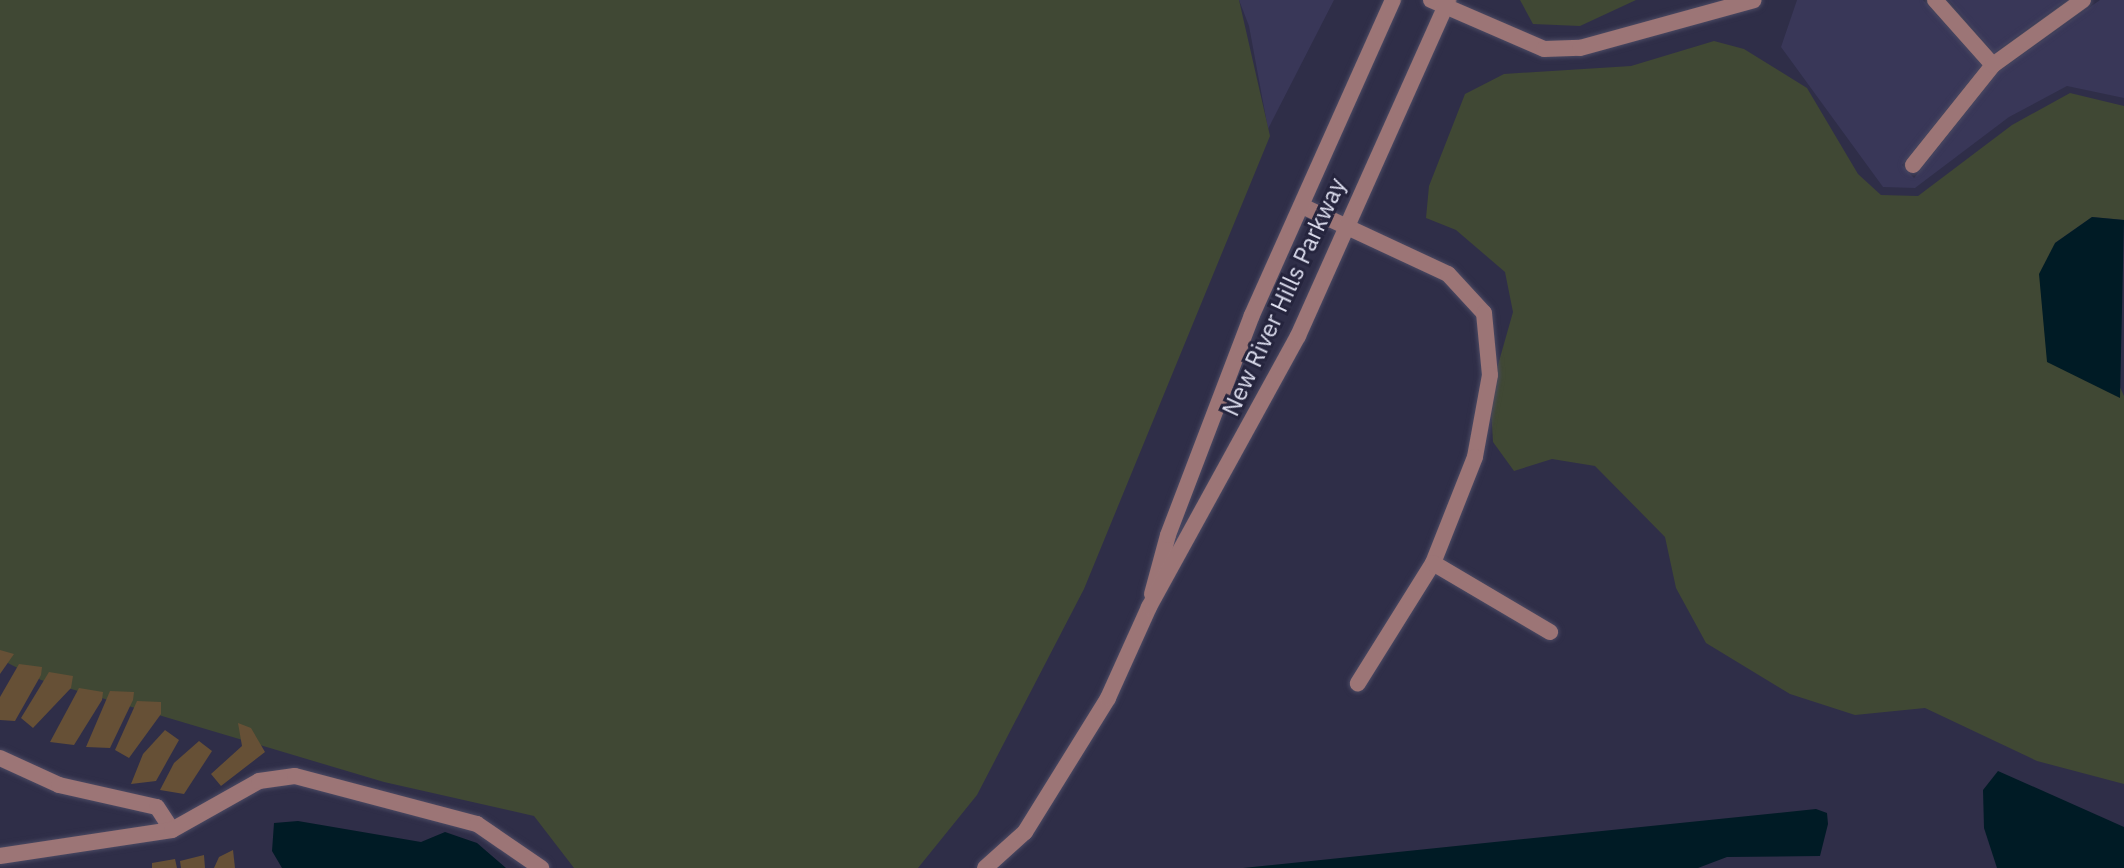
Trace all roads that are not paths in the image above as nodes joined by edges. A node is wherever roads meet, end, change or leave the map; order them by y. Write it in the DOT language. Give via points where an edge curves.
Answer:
graph roads {
  1 [pos="1393,0"];
  2 [pos="1754,0"];
  3 [pos="1935,0"];
  4 [pos="2083,0"];
  5 [pos="1441,2"];
  6 [pos="1993,65"];
  7 [pos="1913,165"];
  8 [pos="1302,206"];
  9 [pos="1343,226"];
  10 [pos="1433,563"];
  11 [pos="1149,607"];
  12 [pos="1550,632"];
  13 [pos="1358,683"];
  14 [pos="0,758"];
  15 [pos="172,830"];
  16 [pos="0,856"];
  17 [pos="541,868"];
  18 [pos="985,868"];
  1 -- 8 [label="street, New River Hills Parkway"];
  2 -- 5 [label="street" via="1580,48 1544,49"];
  3 -- 6 [label="street"];
  4 -- 6 [label="street"];
  5 -- 9 [label="street, New River Hills Parkway"];
  6 -- 7 [label="street"];
  8 -- 9 [label="street"];
  8 -- 11 [label="street, New River Hills Parkway" via="1212,417"];
  9 -- 10 [label="street" via="1448,274 1484,313 1490,375 1475,457"];
  9 -- 11 [label="street, New River Hills Parkway" via="1298,336"];
  10 -- 12 [label="street"];
  10 -- 13 [label="street"];
  11 -- 18 [label="street, New River Hills Parkway" via="1075,760 1025,832"];
  14 -- 15 [label="street" via="59,785 157,807"];
  15 -- 16 [label="street"];
  15 -- 17 [label="street" via="259,781 295,776 477,824"];
}
